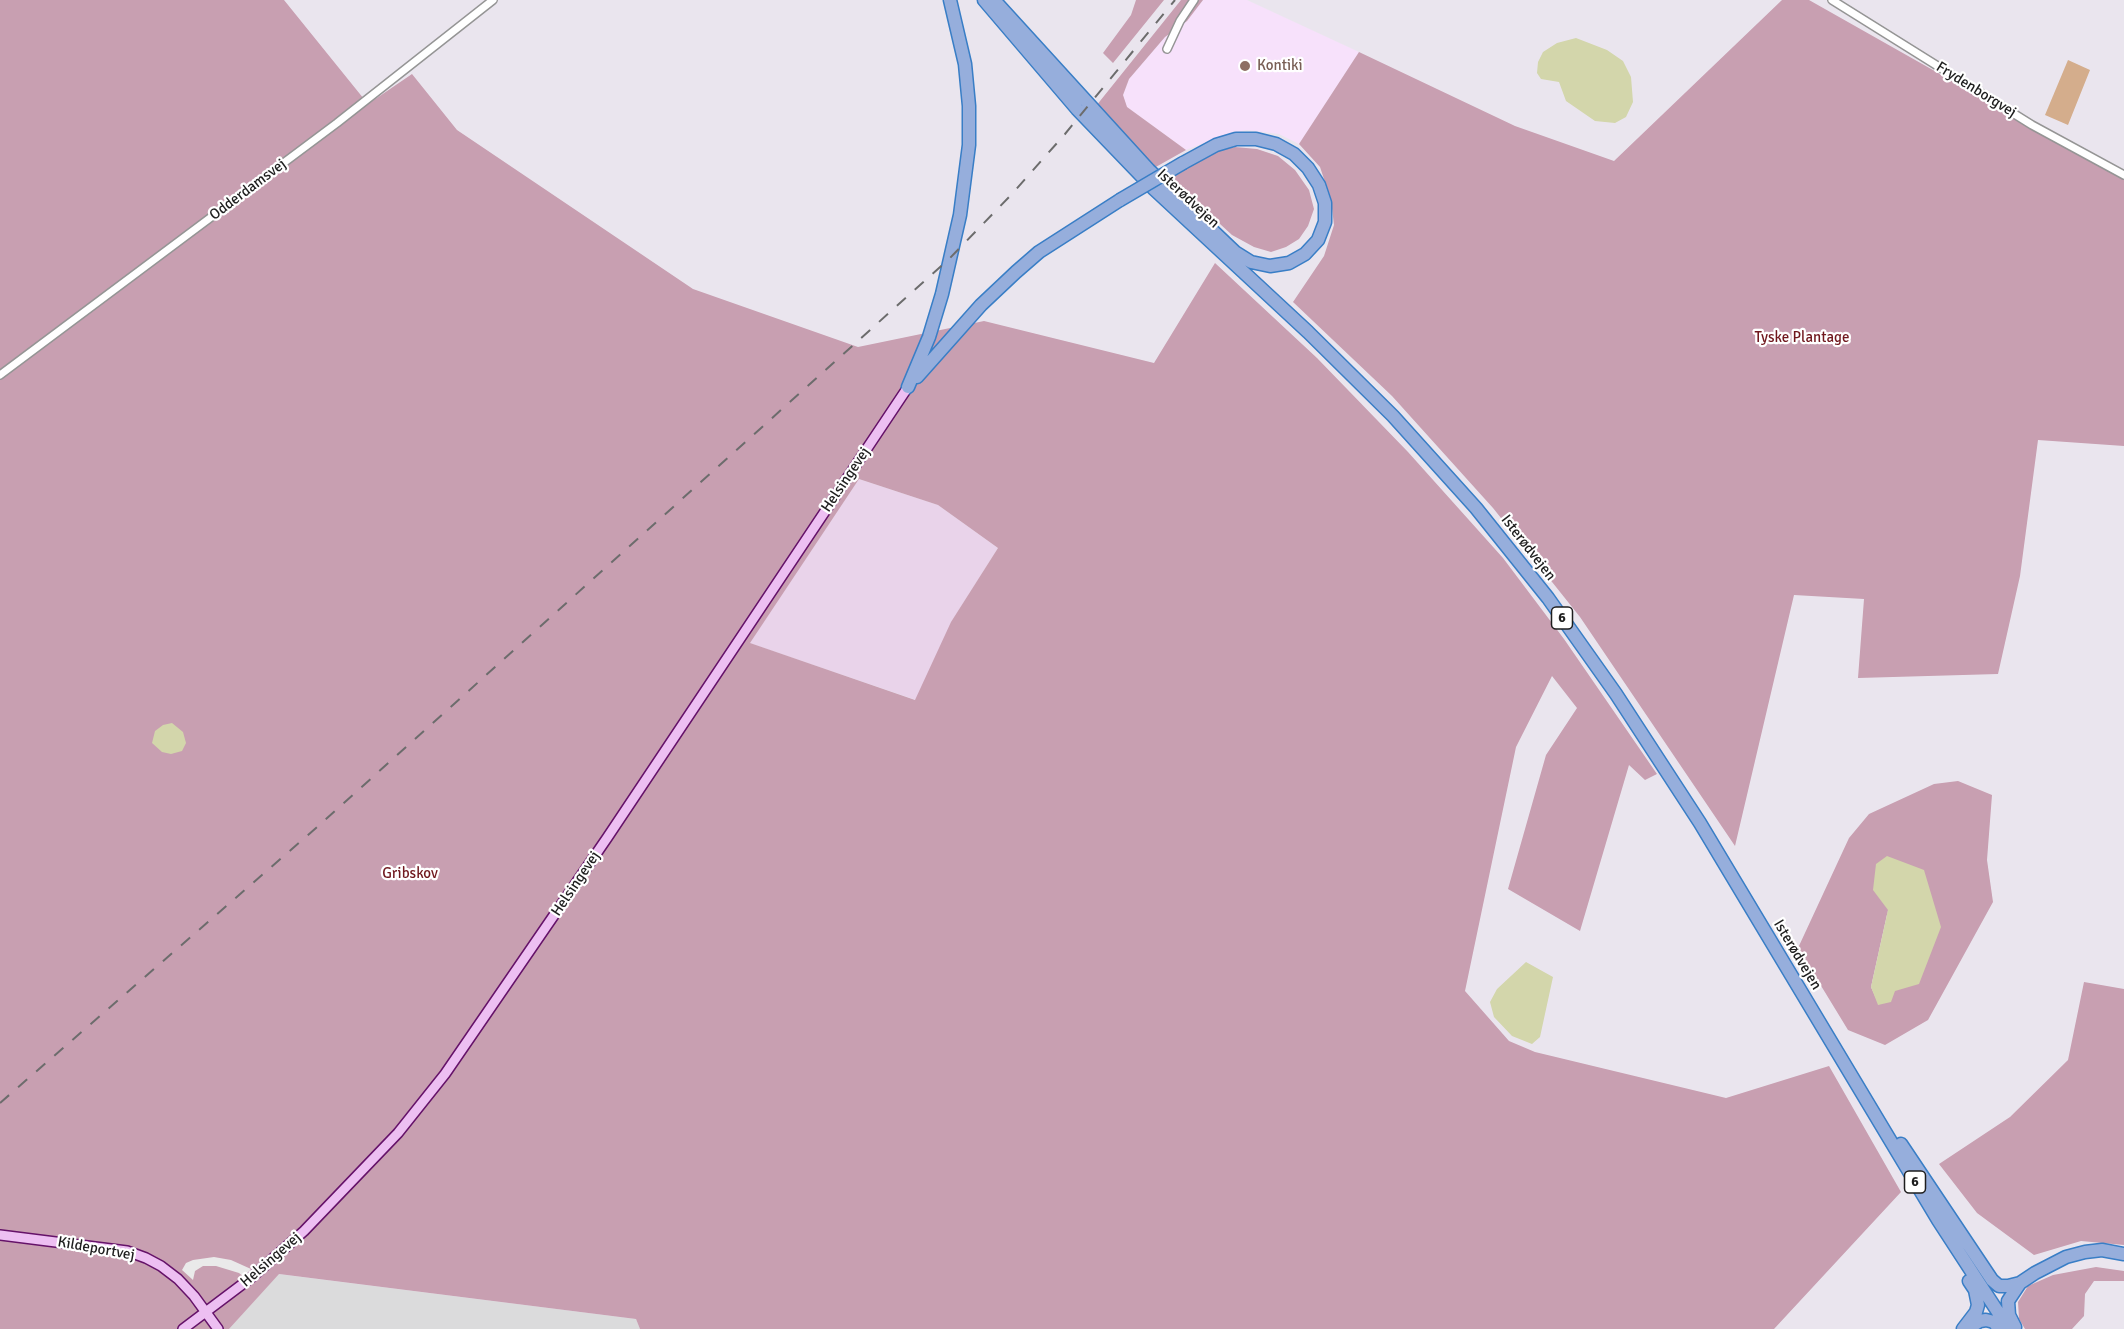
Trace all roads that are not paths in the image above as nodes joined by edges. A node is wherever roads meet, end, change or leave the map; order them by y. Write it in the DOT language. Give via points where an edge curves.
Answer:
graph roads {
  1 [pos="493,0"];
  2 [pos="950,0"];
  3 [pos="984,0"];
  4 [pos="994,0"];
  5 [pos="1194,0"];
  6 [pos="1832,0"];
  7 [pos="1167,49"];
  8 [pos="2124,175"];
  9 [pos="0,375"];
  10 [pos="908,387"];
  11 [pos="1878,1120"];
  12 [pos="0,1235"];
  13 [pos="1953,1244"];
  14 [pos="2124,1254"];
  15 [pos="2020,1283"];
  16 [pos="207,1312"];
  17 [pos="183,1329"];
  18 [pos="218,1329"];
  19 [pos="1965,1329"];
  20 [pos="1999,1329"];
  21 [pos="2009,1329"];
  22 [pos="2017,1329"];
  1 -- 9 [label="street, Odderdamsvej" via="337,123"];
  2 -- 10 [label="highway" via="965,64 969,145 960,215 942,294"];
  3 -- 11 [label="highway, Isterødvejen / 6" via="1108,142 1365,387 1511,551 1616,694 1674,783"];
  4 -- 10 [label="highway, bridge" via="1149,170 1235,252 1251,262 1270,266 1289,263 1318,240 1325,222 1325,203 1319,185 1294,154 1256,139 1216,145 1183,163 1120,200 1039,252 981,305"];
  5 -- 7 [label="street"];
  6 -- 8 [label="street, Frydenborgvej" via="2032,125"];
  10 -- 16 [label="street, Helsingevej" via="445,1074 398,1133 304,1231"];
  11 -- 13 [label="highway, Isterødvejen / 6"];
  11 -- 15 [label="highway" via="1903,1146 1992,1280 1999,1286"];
  12 -- 16 [label="street, Kildeportvej" via="126,1251 161,1266"];
  13 -- 19 [label="highway" via="1977,1298 1976,1312"];
  13 -- 21 [label="highway, Isterødvejen / 6"];
  14 -- 15 [label="highway" via="2102,1250 2066,1257"];
  15 -- 22 [label="highway" via="2008,1301"];
  16 -- 17 [label="street, Helsingevej"];
  16 -- 18 [label="street, Kildeportvej"];
  19 -- 20 [label="highway" via="1986,1320"];
}
